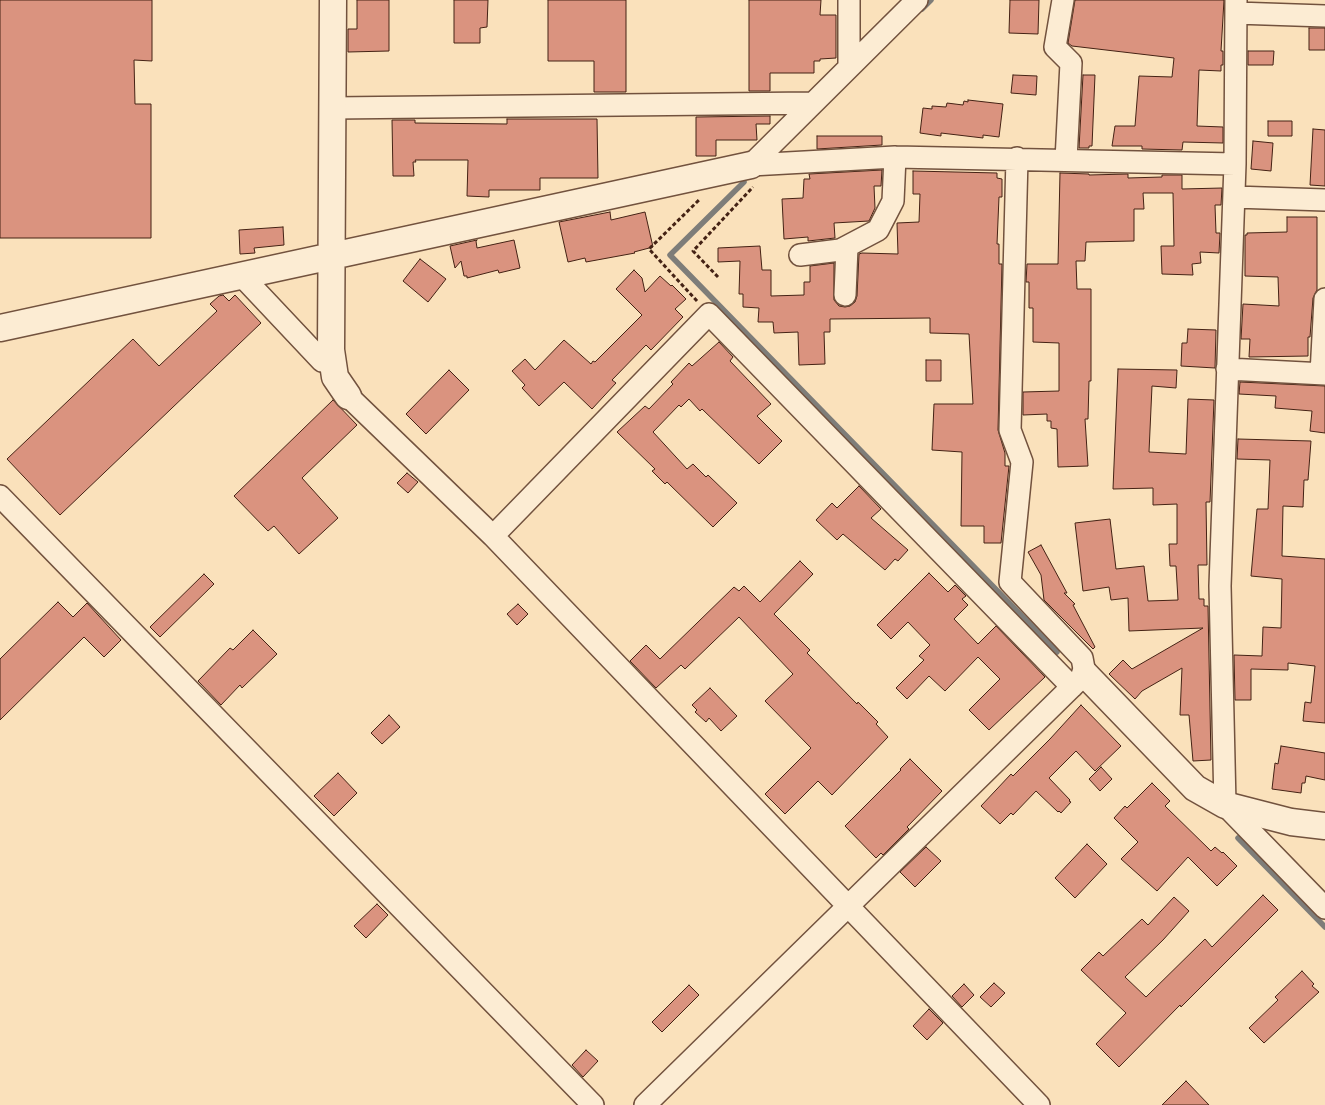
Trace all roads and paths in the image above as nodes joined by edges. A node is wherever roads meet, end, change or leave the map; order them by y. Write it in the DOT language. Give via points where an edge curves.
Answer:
graph roads {
  1 [pos="333,0"];
  2 [pos="849,0"];
  3 [pos="917,0"];
  4 [pos="1063,0"];
  5 [pos="1236,7"];
  6 [pos="1325,16"];
  7 [pos="849,67"];
  8 [pos="813,103"];
  9 [pos="332,108"];
  10 [pos="894,157"];
  11 [pos="1017,158"];
  12 [pos="1066,160"];
  13 [pos="763,164"];
  14 [pos="1235,164"];
  15 [pos="703,196"];
  16 [pos="1234,197"];
  17 [pos="1325,200"];
  18 [pos="847,246"];
  19 [pos="331,255"];
  20 [pos="800,255"];
  21 [pos="241,275"];
  22 [pos="718,277"];
  23 [pos="845,295"];
  24 [pos="1325,298"];
  25 [pos="709,314"];
  26 [pos="0,328"];
  27 [pos="322,361"];
  28 [pos="1226,369"];
  29 [pos="1323,374"];
  30 [pos="348,396"];
  31 [pos="0,496"];
  32 [pos="493,536"];
  33 [pos="1079,680"];
  34 [pos="1225,805"];
  35 [pos="1325,826"];
  36 [pos="848,906"];
  37 [pos="1325,908"];
  38 [pos="593,1105"];
  39 [pos="645,1105"];
  40 [pos="1040,1105"];
  1 -- 9 [label="street"];
  2 -- 7 [label="street"];
  3 -- 7 [label="street"];
  4 -- 12 [label="street" via="1055,47 1071,63"];
  5 -- 6 [label="street"];
  5 -- 14 [label="street"];
  7 -- 8 [label="street"];
  8 -- 9 [label="street"];
  8 -- 13 [label="street"];
  9 -- 19 [label="street"];
  10 -- 11 [label="street"];
  10 -- 13 [label="street"];
  10 -- 18 [label="street" via="893,201 878,230"];
  11 -- 12 [label="street"];
  11 -- 33 [label="street" via="1010,430 1022,462 1010,582 1082,658"];
  12 -- 14 [label="street"];
  13 -- 19 [label="street"];
  13 -- 22 [label="path" via="693,250"];
  14 -- 16 [label="street"];
  15 -- 25 [label="path" via="650,249"];
  16 -- 17 [label="street"];
  16 -- 28 [label="street"];
  18 -- 20 [label="street" via="840,250"];
  18 -- 23 [label="street"];
  19 -- 21 [label="street"];
  19 -- 30 [label="street" via="331,350 335,377"];
  21 -- 26 [label="street"];
  21 -- 27 [label="street"];
  24 -- 29 [label="street"];
  25 -- 32 [label="street"];
  25 -- 33 [label="street"];
  28 -- 29 [label="street"];
  28 -- 34 [label="street" via="1220,586"];
  30 -- 32 [label="street"];
  31 -- 38 [label="street"];
  32 -- 36 [label="street"];
  33 -- 34 [label="street" via="1195,788"];
  33 -- 36 [label="street"];
  34 -- 35 [label="street" via="1291,822"];
  34 -- 37 [label="street"];
  36 -- 39 [label="street"];
  36 -- 40 [label="street"];
}
